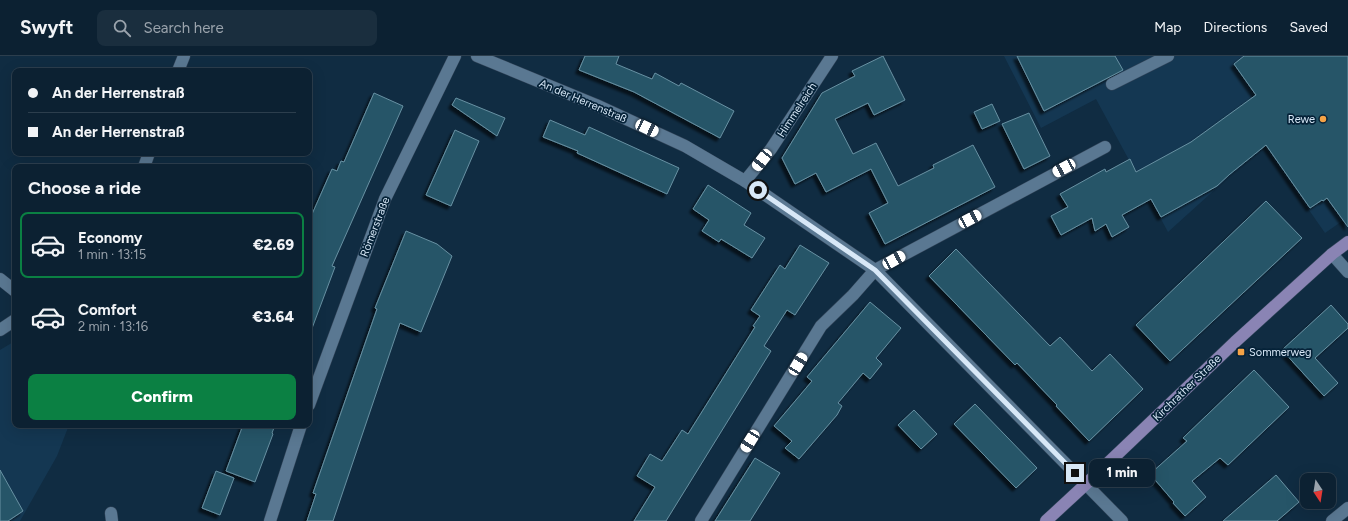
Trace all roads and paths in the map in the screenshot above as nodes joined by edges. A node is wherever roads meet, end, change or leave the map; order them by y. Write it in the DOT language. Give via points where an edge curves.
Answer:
graph roads {
  1 [pos="184,56"];
  2 [pos="455,56"];
  3 [pos="477,56"];
  4 [pos="832,56"];
  5 [pos="1168,56"];
  6 [pos="179,68"];
  7 [pos="1112,84"];
  8 [pos="1105,147"];
  9 [pos="746,181"];
  10 [pos="1348,242"];
  11 [pos="1332,254"];
  12 [pos="875,270"];
  13 [pos="1348,272"];
  14 [pos="0,279"];
  15 [pos="12,289"];
  16 [pos="12,322"];
  17 [pos="0,330"];
  18 [pos="312,396"];
  19 [pos="300,428"];
  20 [pos="1086,484"];
  21 [pos="1348,508"];
  22 [pos="270,521"];
  23 [pos="701,521"];
  24 [pos="1046,521"];
  25 [pos="1122,521"];
  26 [pos="1332,521"];
  1 -- 6 [label="street"];
  2 -- 18 [label="street, Römerstraße" via="385,199"];
  3 -- 9 [label="street, An der Herrenstraß" via="596,105 685,146"];
  4 -- 9 [label="street, Himmelreich" via="771,149"];
  5 -- 7 [label="street"];
  8 -- 12 [label="street"];
  9 -- 12 [label="street, An der Herrenstraß"];
  10 -- 11 [label="main road, Kirchrather Straße"];
  11 -- 13 [label="street"];
  11 -- 20 [label="main road, Kirchrather Straße"];
  12 -- 20 [label="street, An der Herrenstraß"];
  12 -- 23 [label="street" via="821,326"];
  14 -- 15 [label="street"];
  16 -- 17 [label="street"];
  19 -- 22 [label="street"];
  20 -- 24 [label="main road, Kirchrather Straße"];
  20 -- 25 [label="street, An der Herrenstraß"];
  21 -- 26 [label="street"];
}
